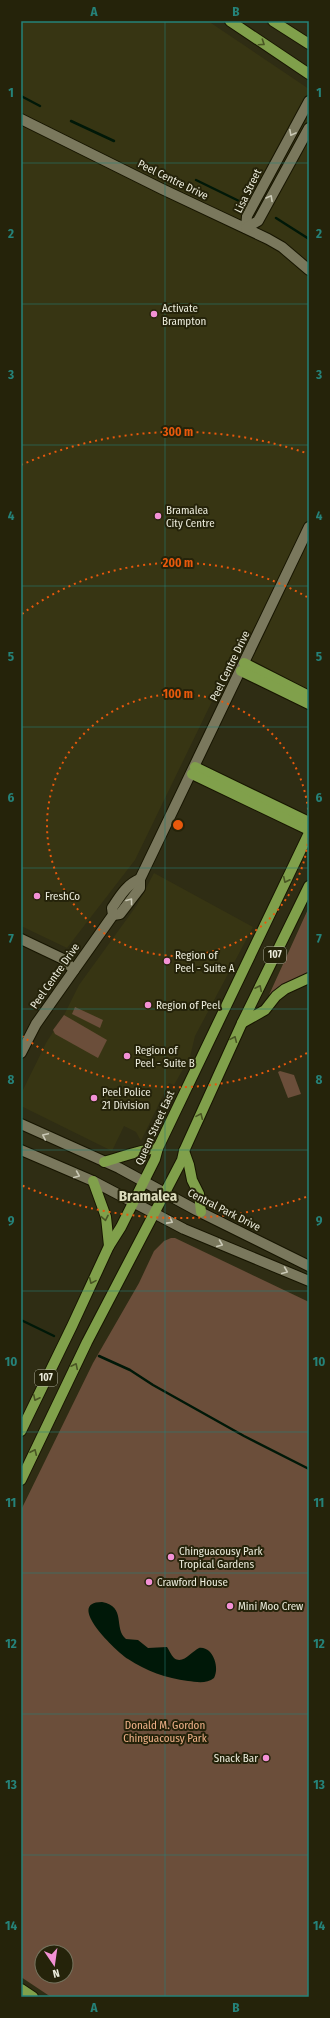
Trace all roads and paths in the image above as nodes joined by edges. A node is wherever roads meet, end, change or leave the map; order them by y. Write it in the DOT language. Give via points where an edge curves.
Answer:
graph roads {
  1 [pos="230,21"];
  2 [pos="273,21"];
  3 [pos="309,44"];
  4 [pos="309,74"];
  5 [pos="309,101"];
  6 [pos="21,119"];
  7 [pos="309,128"];
  8 [pos="246,228"];
  9 [pos="309,270"];
  10 [pos="309,527"];
  11 [pos="242,667"];
  12 [pos="309,696"];
  13 [pos="309,704"];
  14 [pos="193,770"];
  15 [pos="309,822"];
  16 [pos="309,830"];
  17 [pos="309,833"];
  18 [pos="309,886"];
  19 [pos="21,939"];
  20 [pos="74,970"];
  21 [pos="309,978"];
  22 [pos="242,1023"];
  23 [pos="21,1053"];
  24 [pos="21,1124"];
  25 [pos="158,1148"];
  26 [pos="21,1150"];
  27 [pos="184,1151"];
  28 [pos="104,1162"];
  29 [pos="93,1182"];
  30 [pos="144,1182"];
  31 [pos="165,1193"];
  32 [pos="134,1202"];
  33 [pos="201,1212"];
  34 [pos="155,1214"];
  35 [pos="108,1246"];
  36 [pos="309,1266"];
  37 [pos="309,1281"];
  38 [pos="21,1431"];
  39 [pos="21,1480"];
  40 [pos="21,1989"];
  41 [pos="33,1997"];
  1 -- 4 [label="main road, one-way"];
  2 -- 3 [label="main road"];
  5 -- 8 [label="street, Lisa Street, one-way" via="247,216"];
  6 -- 8 [label="street, Peel Centre Drive"];
  8 -- 7 [label="street, Lisa Street, one-way" via="258,221"];
  8 -- 9 [label="street, Peel Centre Drive" via="282,247"];
  10 -- 11 [label="street, Peel Centre Drive"];
  11 -- 12 [label="main road"];
  11 -- 13 [label="main road"];
  11 -- 14 [label="street, Peel Centre Drive"];
  14 -- 15 [label="main road"];
  14 -- 16 [label="main road"];
  14 -- 20 [label="street, Peel Centre Drive" via="140,879 140,888 120,914 113,915"];
  17 -- 25 [label="main road, Queen Street East / 107, one-way"];
  22 -- 18 [label="main road, 107, one-way"];
  19 -- 20 [label="street" via="63,959"];
  20 -- 23 [label="street, Peel Centre Drive" via="36,1024"];
  21 -- 22 [label="main road" via="285,989 265,1010"];
  27 -- 22 [label="main road, 107, one-way"];
  28 -- 24 [label="street, Central Park Drive, one-way"];
  25 -- 28 [label="main road" via="141,1150"];
  25 -- 30 [label="main road, Queen Street East / 107"];
  26 -- 29 [label="street, one-way"];
  27 -- 31 [label="main road, 107"];
  27 -- 33 [label="main road" via="199,1194"];
  28 -- 30 [label="street, Central Park Drive"];
  29 -- 32 [label="street"];
  29 -- 35 [label="main road, one-way" via="106,1217"];
  30 -- 31 [label="street, Central Park Drive"];
  30 -- 32 [label="main road, Queen Street East / 107"];
  31 -- 33 [label="street, Central Park Drive"];
  31 -- 34 [label="main road, 107"];
  32 -- 34 [label="street"];
  32 -- 35 [label="main road, Queen Street East / 107" via="121,1228"];
  33 -- 36 [label="street, Central Park Drive"];
  34 -- 37 [label="street, one-way" via="184,1229"];
  39 -- 34 [label="main road, 107, one-way" via="87,1342"];
  35 -- 38 [label="main road, Queen Street East / 107, one-way"];
  40 -- 41 [label="main road"];
}
